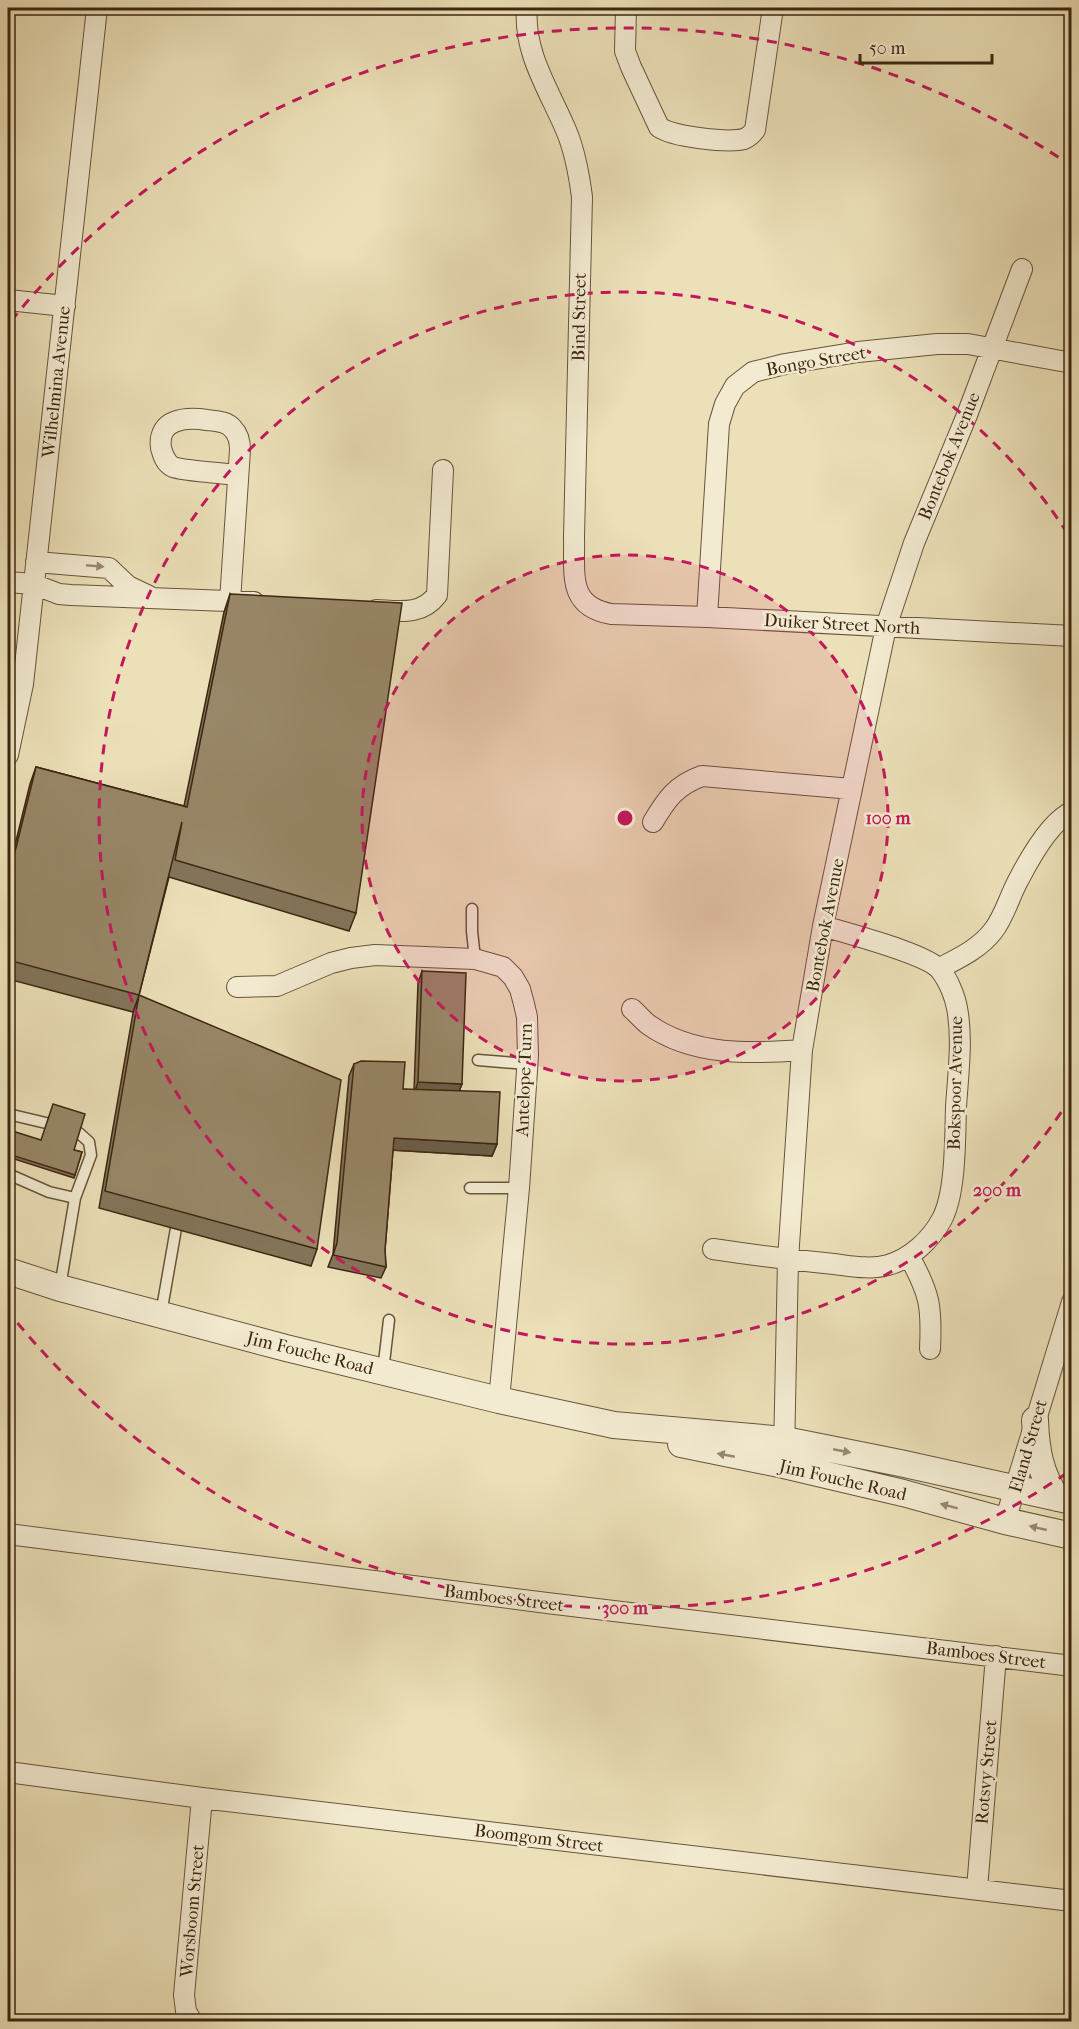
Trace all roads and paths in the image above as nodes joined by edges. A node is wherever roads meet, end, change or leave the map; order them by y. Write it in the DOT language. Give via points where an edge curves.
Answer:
graph roads {
  1 [pos="97,8"];
  2 [pos="528,8"];
  3 [pos="626,8"];
  4 [pos="773,8"];
  5 [pos="1022,269"];
  6 [pos="8,300"];
  7 [pos="65,306"];
  8 [pos="992,349"];
  9 [pos="1071,363"];
  10 [pos="443,470"];
  11 [pos="238,475"];
  12 [pos="36,562"];
  13 [pos="8,582"];
  14 [pos="33,584"];
  15 [pos="151,597"];
  16 [pos="230,601"];
  17 [pos="275,603"];
  18 [pos="353,608"];
  19 [pos="612,614"];
  20 [pos="707,617"];
  21 [pos="886,627"];
  22 [pos="1071,636"];
  23 [pos="8,755"];
  24 [pos="852,789"];
  25 [pos="1071,812"];
  26 [pos="653,822"];
  27 [pos="472,909"];
  28 [pos="823,926"];
  29 [pos="476,959"];
  30 [pos="940,968"];
  31 [pos="237,987"];
  32 [pos="632,1009"];
  33 [pos="802,1050"];
  34 [pos="478,1060"];
  35 [pos="527,1064"];
  36 [pos="8,1114"];
  37 [pos="46,1123"];
  38 [pos="79,1133"];
  39 [pos="8,1174"];
  40 [pos="470,1188"];
  41 [pos="519,1188"];
  42 [pos="75,1198"];
  43 [pos="182,1204"];
  44 [pos="712,1249"];
  45 [pos="909,1256"];
  46 [pos="788,1260"];
  47 [pos="8,1271"];
  48 [pos="60,1288"];
  49 [pos="1071,1302"];
  50 [pos="161,1314"];
  51 [pos="389,1320"];
  52 [pos="930,1349"];
  53 [pos="383,1371"];
  54 [pos="499,1400"];
  55 [pos="1035,1420"];
  56 [pos="784,1453"];
  57 [pos="1016,1489"];
  58 [pos="1064,1500"];
  59 [pos="1005,1521"];
  60 [pos="8,1534"];
  61 [pos="1071,1536"];
  62 [pos="996,1656"];
  63 [pos="1071,1666"];
  64 [pos="8,1772"];
  65 [pos="202,1798"];
  66 [pos="977,1889"];
  67 [pos="1071,1901"];
  68 [pos="192,2022"];
  1 -- 7 [label="street, Wilhelmina Avenue"];
  2 -- 19 [label="street, Bind Street" via="530,45 577,162 582,197 575,586 586,605"];
  3 -- 4 [label="street" via="626,51 660,127 678,135 734,140 748,137 755,130"];
  5 -- 8 [label="street, Bontebok Avenue"];
  6 -- 7 [label="street"];
  7 -- 12 [label="street, Wilhelmina Avenue"];
  8 -- 9 [label="street, Bongo Street"];
  8 -- 20 [label="street, Bongo Street" via="937,344 858,352 753,372 735,386 718,424"];
  8 -- 21 [label="street, Bontebok Avenue" via="914,543"];
  10 -- 18 [label="street" via="437,595 432,603 410,612"];
  11 -- 16 [label="street"];
  12 -- 14 [label="street, Wilhelmina Avenue"];
  12 -- 15 [label="street, one-way" via="109,568 128,586"];
  13 -- 14 [label="street"];
  14 -- 15 [label="street" via="59,594"];
  14 -- 23 [label="street, Wilhelmina Avenue" via="23,684"];
  15 -- 16 [label="street"];
  16 -- 17 [label="street"];
  19 -- 20 [label="street, Duiker Street North"];
  20 -- 21 [label="street, Duiker Street North"];
  21 -- 22 [label="street, Duiker Street North"];
  21 -- 24 [label="street, Bontebok Avenue"];
  24 -- 26 [label="street" via="702,776 675,792"];
  24 -- 28 [label="street, Bontebok Avenue"];
  25 -- 30 [label="street" via="1060,818 1046,836 994,930 980,945"];
  27 -- 29 [label="lane"];
  28 -- 30 [label="street" via="893,947"];
  28 -- 33 [label="street, Bontebok Avenue"];
  29 -- 31 [label="street, Antelope Turn" via="395,955 351,958 277,986"];
  29 -- 35 [label="street, Antelope Turn" via="503,968 520,989 527,1017"];
  30 -- 45 [label="street, Bokspoor Avenue" via="957,1007 959,1051 952,1177 942,1220"];
  32 -- 33 [label="street" via="648,1025 699,1047 764,1053"];
  33 -- 46 [label="street, Bontebok Avenue"];
  34 -- 35 [label="lane"];
  35 -- 41 [label="street, Antelope Turn"];
  36 -- 37 [label="lane"];
  38 -- 42 [label="lane" via="89,1142 91,1155"];
  39 -- 42 [label="lane" via="49,1192"];
  40 -- 41 [label="lane"];
  41 -- 54 [label="street, Antelope Turn"];
  42 -- 48 [label="lane"];
  43 -- 50 [label="lane"];
  44 -- 46 [label="street, Bokspoor Avenue"];
  45 -- 46 [label="street, Bokspoor Avenue" via="887,1266 869,1268"];
  45 -- 52 [label="street" via="927,1293 932,1316"];
  46 -- 56 [label="street, Bontebok Avenue"];
  47 -- 48 [label="street, Jim Fouche Road"];
  48 -- 50 [label="street, Jim Fouche Road"];
  49 -- 55 [label="street, Eland Street"];
  50 -- 53 [label="street, Jim Fouche Road"];
  51 -- 53 [label="lane"];
  53 -- 54 [label="street, Jim Fouche Road"];
  54 -- 56 [label="street, Jim Fouche Road" via="614,1425"];
  55 -- 57 [label="street, Eland Street"];
  55 -- 58 [label="street" via="1045,1478"];
  56 -- 57 [label="street, Jim Fouche Road, one-way" via="900,1463"];
  59 -- 56 [label="street, Jim Fouche Road, one-way" via="903,1493"];
  57 -- 58 [label="street, Jim Fouche Road"];
  57 -- 59 [label="street, Eland Street"];
  61 -- 59 [label="street, Jim Fouche Road, one-way"];
  60 -- 62 [label="street, Bamboes Street"];
  62 -- 63 [label="street, Bamboes Street"];
  62 -- 66 [label="street, Rotsvy Street"];
  64 -- 65 [label="street, Boomgom Street"];
  65 -- 66 [label="street, Boomgom Street"];
  65 -- 68 [label="street, Worsboom Street" via="184,1995"];
  66 -- 67 [label="street, Boomgom Street"];
}
